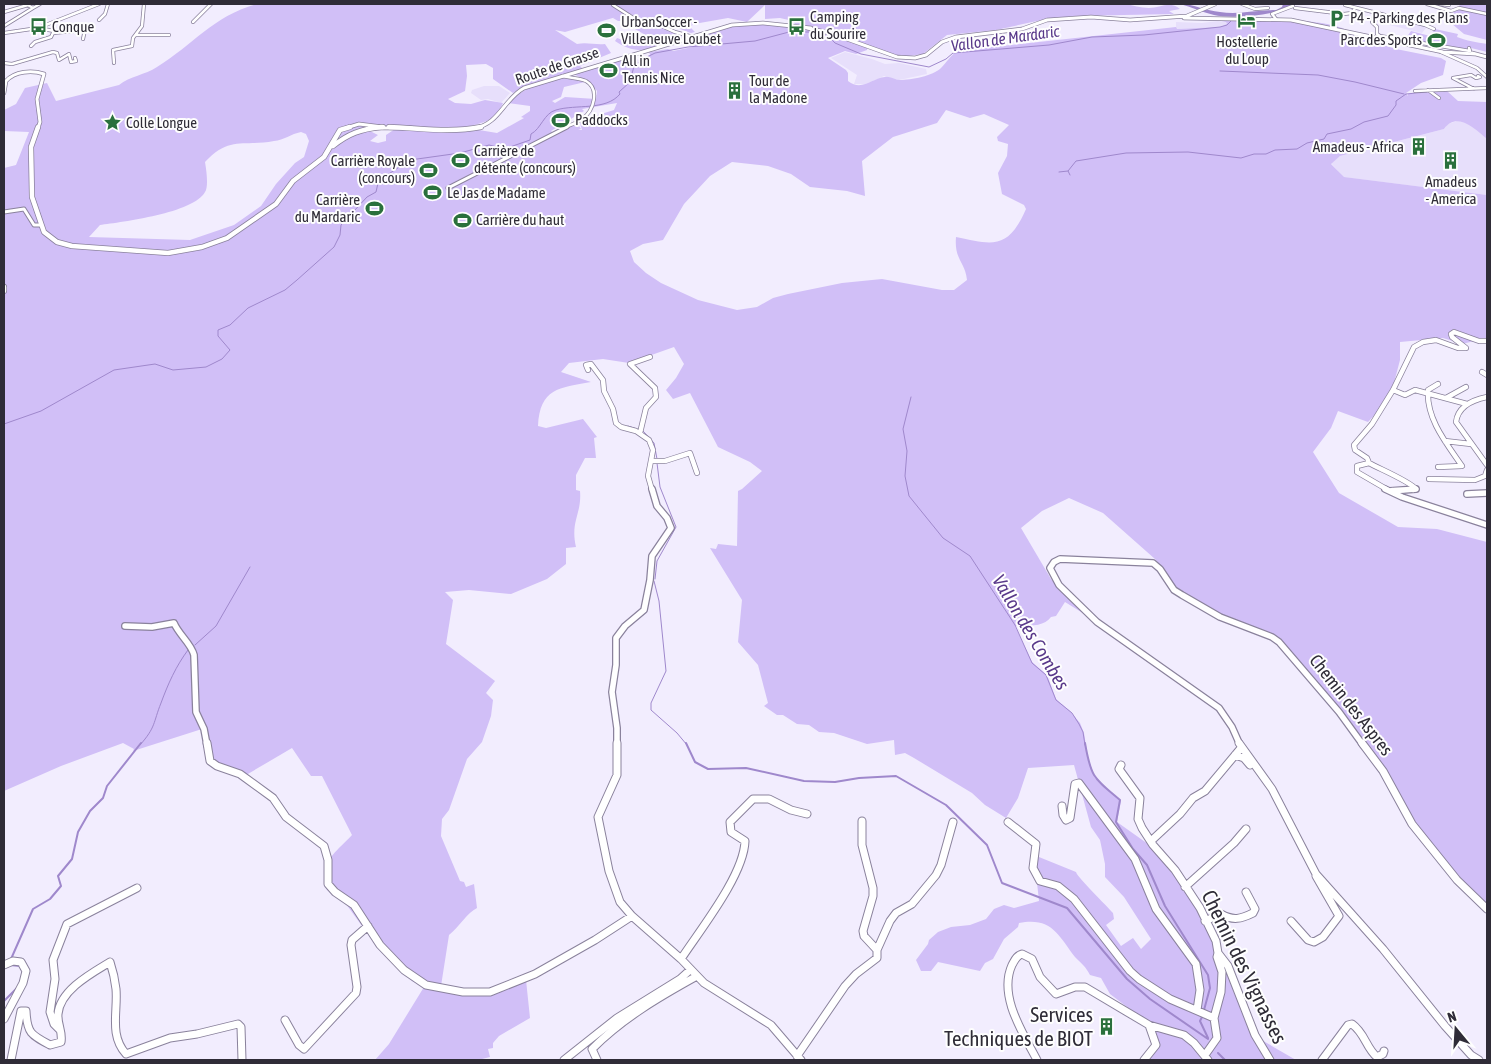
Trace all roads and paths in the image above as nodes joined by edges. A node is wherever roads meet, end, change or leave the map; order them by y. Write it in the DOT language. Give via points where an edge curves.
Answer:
graph roads {
  1 [pos="27,4"];
  2 [pos="40,4"];
  3 [pos="99,4"];
  4 [pos="108,4"];
  5 [pos="144,4"];
  6 [pos="211,4"];
  7 [pos="1242,4"];
  8 [pos="1427,4"];
  9 [pos="1440,4"];
  10 [pos="1450,4"];
  11 [pos="613,5"];
  12 [pos="1211,5"];
  13 [pos="1345,5"];
  14 [pos="33,8"];
  15 [pos="1268,8"];
  16 [pos="1353,8"];
  17 [pos="1450,11"];
  18 [pos="4,12"];
  19 [pos="1375,14"];
  20 [pos="1487,14"];
  21 [pos="1192,17"];
  22 [pos="1276,19"];
  23 [pos="99,20"];
  24 [pos="194,22"];
  25 [pos="5,24"];
  26 [pos="37,28"];
  27 [pos="1434,29"];
  28 [pos="4,33"];
  29 [pos="54,33"];
  30 [pos="136,35"];
  31 [pos="169,35"];
  32 [pos="693,37"];
  33 [pos="83,39"];
  34 [pos="31,46"];
  35 [pos="1469,48"];
  36 [pos="1444,50"];
  37 [pos="1487,57"];
  38 [pos="75,58"];
  39 [pos="4,63"];
  40 [pos="114,63"];
  41 [pos="568,74"];
  42 [pos="562,76"];
  43 [pos="1478,76"];
  44 [pos="1487,77"];
  45 [pos="573,79"];
  46 [pos="1474,89"];
  47 [pos="1487,90"];
  48 [pos="1415,91"];
  49 [pos="1429,91"];
  50 [pos="1446,91"];
  51 [pos="4,93"];
  52 [pos="1410,94"];
  53 [pos="1439,98"];
  54 [pos="383,127"];
  55 [pos="329,151"];
  56 [pos="448,188"];
  57 [pos="4,212"];
  58 [pos="41,225"];
  59 [pos="4,286"];
  60 [pos="4,291"];
  61 [pos="1487,341"];
  62 [pos="650,357"];
  63 [pos="588,370"];
  64 [pos="1438,384"];
  65 [pos="1466,387"];
  66 [pos="1393,390"];
  67 [pos="1427,393"];
  68 [pos="1487,397"];
  69 [pos="1446,398"];
  70 [pos="1467,404"];
  71 [pos="640,433"];
  72 [pos="1446,441"];
  73 [pos="1471,444"];
  74 [pos="652,461"];
  75 [pos="1369,463"];
  76 [pos="1487,465"];
  77 [pos="1438,467"];
  78 [pos="1487,470"];
  79 [pos="697,473"];
  80 [pos="1429,478"];
  81 [pos="1390,491"];
  82 [pos="1487,493"];
  83 [pos="1467,494"];
  84 [pos="1487,525"];
  85 [pos="125,626"];
  86 [pos="1241,748"];
  87 [pos="1235,756"];
  88 [pos="1121,765"];
  89 [pos="1270,785"];
  90 [pos="1062,806"];
  91 [pos="806,814"];
  92 [pos="862,821"];
  93 [pos="953,822"];
  94 [pos="1008,822"];
  95 [pos="1246,829"];
  96 [pos="1151,841"];
  97 [pos="1316,874"];
  98 [pos="137,888"];
  99 [pos="1185,888"];
  100 [pos="1246,892"];
  101 [pos="1487,909"];
  102 [pos="632,916"];
  103 [pos="1206,921"];
  104 [pos="1291,921"];
  105 [pos="368,926"];
  106 [pos="877,950"];
  107 [pos="1218,952"];
  108 [pos="681,959"];
  109 [pos="4,965"];
  110 [pos="690,970"];
  111 [pos="697,976"];
  112 [pos="1196,1010"];
  113 [pos="1214,1018"];
  114 [pos="4,1019"];
  115 [pos="285,1020"];
  116 [pos="1149,1025"];
  117 [pos="60,1029"];
  118 [pos="1384,1051"];
  119 [pos="799,1058"];
  120 [pos="1207,1058"];
  121 [pos="11,1060"];
  122 [pos="242,1060"];
  123 [pos="564,1060"];
  124 [pos="597,1060"];
  125 [pos="1037,1060"];
  126 [pos="1144,1060"];
  127 [pos="1270,1060"];
  128 [pos="1322,1060"];
  129 [pos="1478,1060"];
  1 -- 14 [label="street"];
  1 -- 18 [label="street"];
  2 -- 14 [label="street"];
  3 -- 26 [label="street"];
  4 -- 23 [label="street" via="106,14"];
  5 -- 30 [label="street" via="142,26"];
  6 -- 24 [label="street"];
  7 -- 15 [label="street" via="1255,9"];
  8 -- 17 [label="street"];
  9 -- 10 [label="street"];
  10 -- 17 [label="street" via="1454,7"];
  11 -- 32 [label="street" via="638,21 655,23"];
  12 -- 21 [label="main road"];
  13 -- 16 [label="street"];
  14 -- 25 [label="street"];
  16 -- 19 [label="street"];
  16 -- 22 [label="street" via="1352,13 1344,14 1294,7 1272,14"];
  17 -- 20 [label="street" via="1459,8"];
  19 -- 27 [label="street"];
  19 -- 36 [label="street" via="1372,23 1380,36"];
  21 -- 22 [label="main road, Route de Grasse"];
  21 -- 32 [label="main road, Route de Grasse" via="1047,20 1022,29 956,37 942,42 923,56 910,58 891,55 811,28 781,25 738,24"];
  22 -- 36 [label="main road, Route de Grasse"];
  26 -- 28 [label="street"];
  26 -- 29 [label="street"];
  29 -- 33 [label="street" via="85,30"];
  29 -- 34 [label="street"];
  30 -- 31 [label="street"];
  30 -- 40 [label="street" via="132,46 113,50"];
  32 -- 41 [label="main road, Route de Grasse"];
  35 -- 36 [label="street" via="1470,51"];
  36 -- 37 [label="main road, Route de Grasse"];
  36 -- 44 [label="street"];
  38 -- 39 [label="street" via="76,61 71,62 67,54 59,60 57,53 53,52 12,64"];
  41 -- 42 [label="main road, Route de Grasse"];
  41 -- 45 [label="street"];
  42 -- 45 [label="street"];
  42 -- 54 [label="main road, Route de Grasse" via="515,92 498,118 479,127 450,131"];
  43 -- 46 [label="street" via="1453,78"];
  45 -- 56 [label="street" via="584,81 595,92 584,118"];
  46 -- 47 [label="street"];
  46 -- 49 [label="street"];
  48 -- 49 [label="street"];
  49 -- 50 [label="street"];
  49 -- 52 [label="street"];
  49 -- 53 [label="street"];
  51 -- 58 [label="main road" via="6,81 11,77 32,71 44,74 37,99 40,122 31,150 32,197"];
  54 -- 55 [label="main road, Route de Grasse" via="347,134"];
  54 -- 55 [label="main road" via="361,124 344,128"];
  55 -- 58 [label="main road, Route de Grasse" via="293,180 276,204 243,228 190,250 156,253 78,247 62,244 46,235"];
  57 -- 58 [label="street" via="24,209 34,225"];
  59 -- 60 [label="street"];
  61 -- 66 [label="street" via="1454,332 1452,337 1466,348 1460,349 1438,339 1420,343 1410,353"];
  62 -- 71 [label="street" via="630,364 656,392 656,397 646,408"];
  63 -- 71 [label="street" via="586,365 591,364 604,381 604,391 616,423"];
  64 -- 67 [label="street"];
  65 -- 69 [label="street"];
  66 -- 67 [label="street" via="1406,395 1413,390"];
  66 -- 75 [label="street" via="1372,424 1354,445"];
  67 -- 69 [label="street"];
  67 -- 72 [label="street" via="1434,421"];
  68 -- 70 [label="street"];
  69 -- 70 [label="street"];
  70 -- 73 [label="street" via="1456,414 1456,422"];
  71 -- 74 [label="street" via="649,440 653,450"];
  72 -- 73 [label="street"];
  72 -- 77 [label="street" via="1462,466"];
  73 -- 76 [label="street"];
  74 -- 79 [label="street" via="665,461 690,453"];
  74 -- 102 [label="street" via="648,476 657,506 671,528 652,556 644,610 616,638 612,692 617,728 617,775 598,817 609,871 620,902"];
  75 -- 81 [label="street" via="1356,466 1357,472"];
  75 -- 81 [label="street" via="1394,477 1412,482 1416,489"];
  78 -- 80 [label="street" via="1485,476 1475,480"];
  81 -- 84 [label="street"];
  82 -- 83 [label="street"];
  85 -- 105 [label="street" via="152,627 174,623 194,655 196,712 204,728 210,761 240,774 273,798 286,817 324,846 328,860 328,884 354,905"];
  86 -- 87 [label="street"];
  86 -- 89 [label="street"];
  86 -- 101 [label="street, Chemin des Aspres" via="1219,708 1097,622 1059,585 1050,568 1056,560 1153,563 1174,590 1220,617 1279,642 1383,770 1412,824 1457,880"];
  87 -- 89 [label="street" via="1244,758"];
  87 -- 96 [label="street" via="1205,791 1193,798"];
  88 -- 96 [label="street, Chemin des Vignasses" via="1119,769 1140,798 1138,819"];
  89 -- 97 [label="street"];
  90 -- 112 [label="street" via="1066,820 1070,818 1075,784 1079,783 1135,859 1156,909 1196,964 1200,990"];
  91 -- 108 [label="street" via="780,803 753,798 730,822 731,832 744,841 746,848 728,889"];
  92 -- 106 [label="street" via="862,846 874,896 863,931"];
  93 -- 106 [label="street" via="936,875 912,904 896,913"];
  94 -- 112 [label="street" via="1036,844 1034,868 1040,881 1058,886 1074,899 1130,971 1187,1008"];
  95 -- 99 [label="street"];
  96 -- 99 [label="street, Chemin des Vignasses"];
  97 -- 104 [label="street" via="1339,916 1323,937 1314,942 1308,940"];
  97 -- 129 [label="street" via="1383,948 1445,1026"];
  98 -- 117 [label="street" via="67,924 52,965 55,979 49,1000 52,1018"];
  99 -- 103 [label="street, Chemin des Vignasses"];
  100 -- 103 [label="street" via="1255,909 1253,914 1236,920 1221,914"];
  102 -- 105 [label="street" via="535,974 483,992 453,992 426,985 404,970 380,945"];
  102 -- 108 [label="street"];
  103 -- 107 [label="street, Chemin des Vignasses"];
  105 -- 115 [label="street" via="352,940 357,987 351,998 304,1049"];
  106 -- 119 [label="street" via="877,958 853,976 835,1000"];
  107 -- 113 [label="street" via="1221,992"];
  107 -- 127 [label="street, Chemin des Vignasses" via="1228,966 1255,1035"];
  108 -- 110 [label="street"];
  109 -- 114 [label="street" via="21,962 26,971"];
  110 -- 111 [label="street"];
  110 -- 123 [label="street" via="618,1018"];
  111 -- 119 [label="street" via="771,1025"];
  111 -- 124 [label="street" via="604,1035 592,1049"];
  112 -- 113 [label="street"];
  113 -- 120 [label="street" via="1217,1038"];
  116 -- 120 [label="street" via="1184,1035"];
  116 -- 125 [label="street" via="1085,987 1056,994 1038,974 1034,960 1020,954 1008,975 1010,998"];
  116 -- 126 [label="street" via="1156,1045"];
  117 -- 121 [label="street" via="61,1042 50,1045 28,1029 26,1010 21,1010"];
  117 -- 122 [label="street" via="58,1012 65,995 110,962 116,990 116,1035 126,1054 170,1038 238,1024 241,1027"];
  118 -- 128 [label="street" via="1377,1057 1373,1055 1367,1038 1352,1024"];
}
